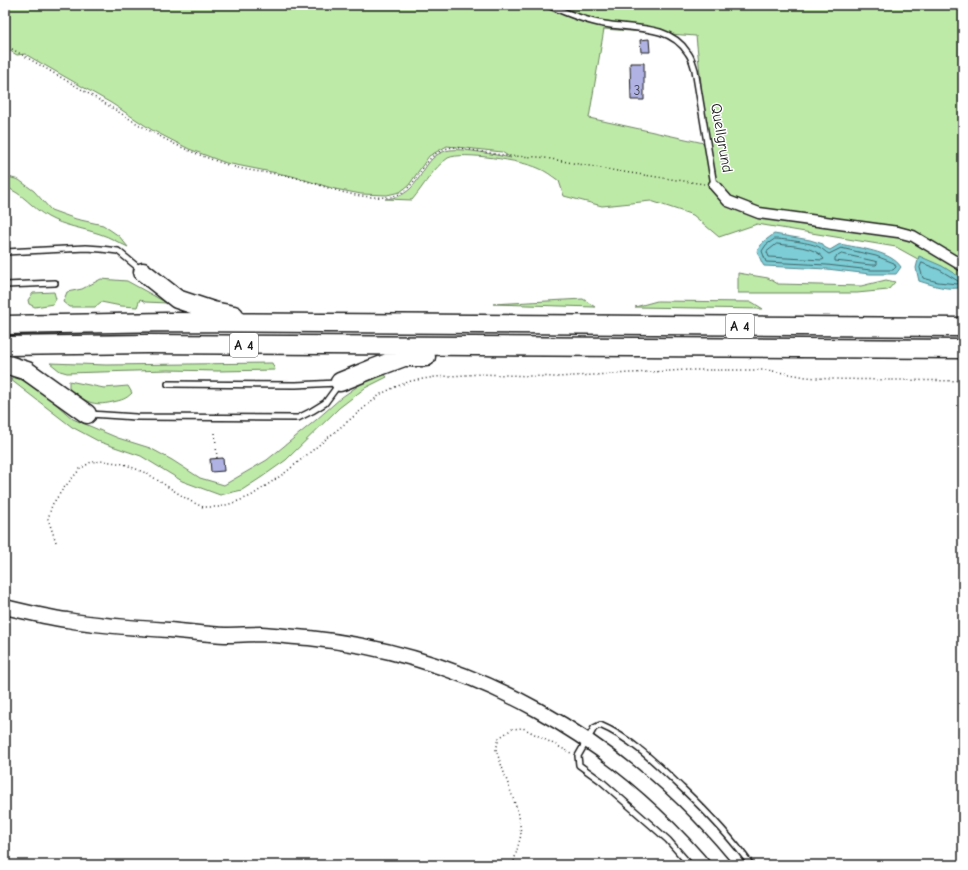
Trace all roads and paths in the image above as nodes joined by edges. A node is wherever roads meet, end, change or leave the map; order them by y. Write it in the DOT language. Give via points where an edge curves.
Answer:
graph roads {
  1 [pos="548,5"];
  2 [pos="5,45"];
  3 [pos="714,185"];
  4 [pos="5,252"];
  5 [pos="963,266"];
  6 [pos="143,272"];
  7 [pos="55,283"];
  8 [pos="5,285"];
  9 [pos="282,323"];
  10 [pos="5,325"];
  11 [pos="963,327"];
  12 [pos="5,346"];
  13 [pos="483,347"];
  14 [pos="963,349"];
  15 [pos="5,364"];
  16 [pos="963,381"];
  17 [pos="340,382"];
  18 [pos="168,384"];
  19 [pos="87,414"];
  20 [pos="215,433"];
  21 [pos="217,458"];
  22 [pos="56,542"];
  23 [pos="5,607"];
  24 [pos="587,740"];
  25 [pos="578,756"];
  26 [pos="513,865"];
  27 [pos="690,865"];
  28 [pos="723,865"];
  29 [pos="751,865"];
  1 -- 3 [label="lane, Quellgrund" via="603,24 652,29 673,37 682,44 695,70"];
  2 -- 3 [label="path" via="185,149 226,165 292,177 339,192 362,196 399,195 409,188 431,156 438,151 454,147 507,156 540,157"];
  3 -- 5 [label="street, Quellgrund" via="728,201 759,213 912,236"];
  4 -- 6 [label="lane" via="86,248 118,251"];
  6 -- 9 [label="highway" via="177,299 213,311"];
  7 -- 8 [label="lane"];
  9 -- 10 [label="highway, A 4"];
  9 -- 11 [label="highway, A 4"];
  12 -- 13 [label="highway, A 4" via="155,344"];
  13 -- 14 [label="highway, A 4"];
  13 -- 17 [label="highway" via="456,356 404,357"];
  15 -- 19 [label="highway" via="27,371"];
  16 -- 22 [label="path" via="830,379 767,370 688,370 556,377 481,374 411,381 381,394 286,472 252,496 219,507 203,507 148,474 124,464 91,462 80,469 52,505 48,519"];
  17 -- 18 [label="lane" via="296,385"];
  17 -- 19 [label="lane" via="325,403 298,418 136,417"];
  20 -- 21 [label="path"];
  23 -- 24 [label="main road" via="68,620 116,626 226,635 263,634 363,646 439,666 482,683 527,704"];
  24 -- 25 [label="lane"];
  24 -- 28 [label="main road" via="635,776 684,820"];
  24 -- 29 [label="lane" via="594,728 600,724 642,751 716,822"];
  25 -- 26 [label="path" via="524,728 512,729 498,738 496,750 520,815 521,835"];
  25 -- 27 [label="lane" via="579,765 668,840"];
}
